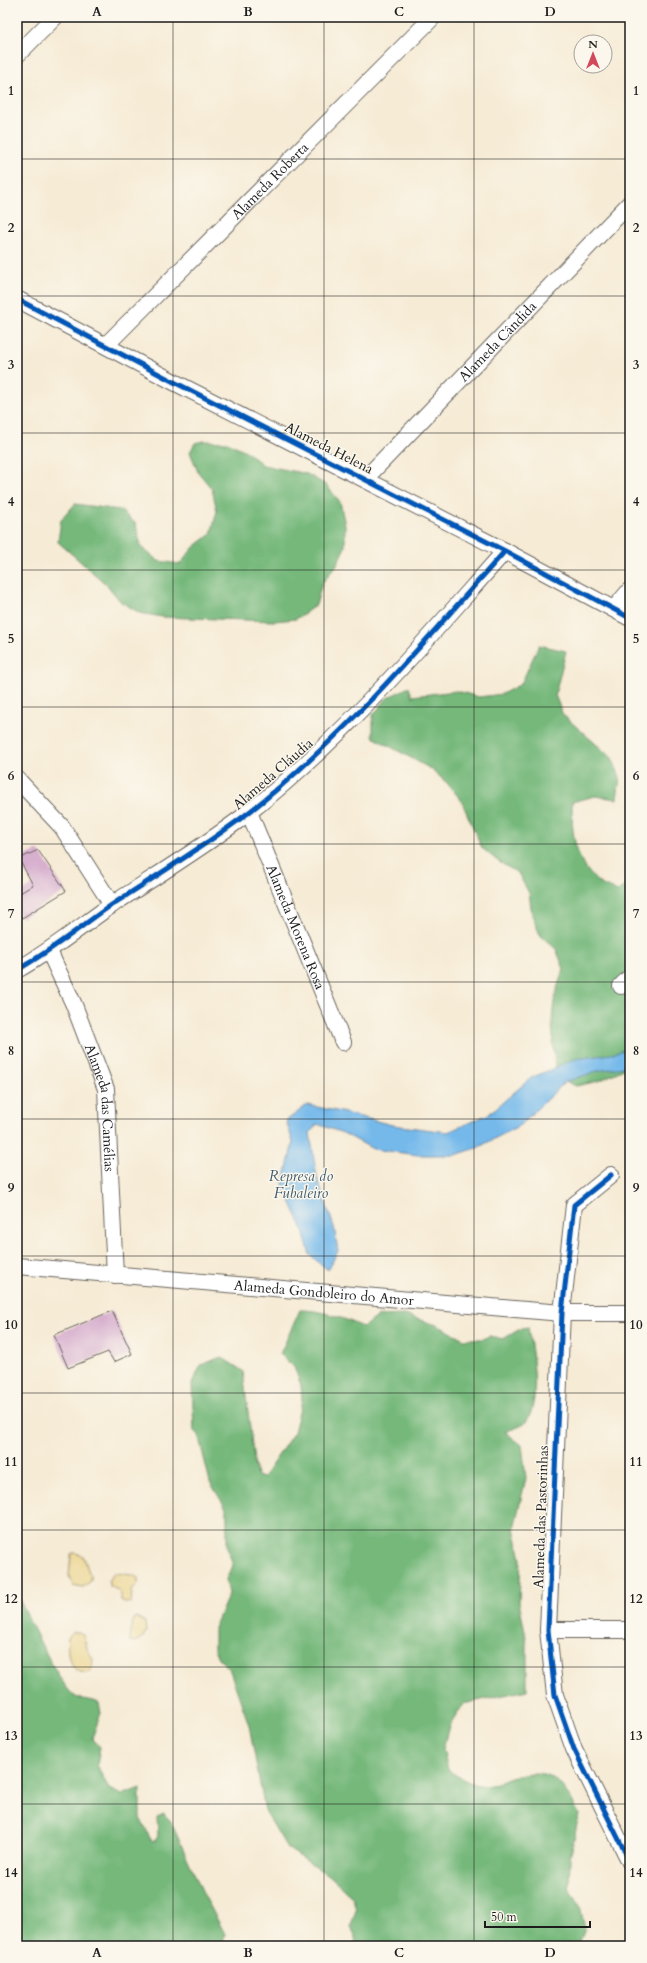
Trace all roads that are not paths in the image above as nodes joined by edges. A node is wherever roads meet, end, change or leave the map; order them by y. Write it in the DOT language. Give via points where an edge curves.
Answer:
graph roads {
  1 [pos="55,17"];
  2 [pos="433,17"];
  3 [pos="17,55"];
  4 [pos="630,204"];
  5 [pos="17,298"];
  6 [pos="106,345"];
  7 [pos="365,480"];
  8 [pos="505,551"];
  9 [pos="630,590"];
  10 [pos="614,609"];
  11 [pos="630,618"];
  12 [pos="17,779"];
  13 [pos="249,812"];
  14 [pos="112,905"];
  15 [pos="49,951"];
  16 [pos="17,970"];
  17 [pos="343,1042"];
  18 [pos="611,1175"];
  19 [pos="17,1266"];
  20 [pos="115,1275"];
  21 [pos="562,1313"];
  22 [pos="630,1313"];
  23 [pos="548,1630"];
  24 [pos="630,1630"];
  25 [pos="630,1862"];
  1 -- 3 [label="street"];
  2 -- 6 [label="street, Alameda Roberta"];
  4 -- 7 [label="street, Alameda Cândida"];
  5 -- 6 [label="street, Alameda Helena"];
  6 -- 7 [label="street, Alameda Helena"];
  7 -- 8 [label="street, Alameda Helena"];
  8 -- 10 [label="street, Alameda Helena"];
  8 -- 13 [label="street, Alameda Cláudia" via="393,677 320,750"];
  9 -- 10 [label="street"];
  10 -- 11 [label="street, Alameda Helena"];
  12 -- 14 [label="street" via="62,828"];
  13 -- 14 [label="street, Alameda Cláudia" via="205,845"];
  13 -- 17 [label="street, Alameda Morena Rosa"];
  14 -- 15 [label="street, Alameda Cláudia"];
  15 -- 16 [label="street, Alameda Cláudia"];
  15 -- 20 [label="street, Alameda das Camélias" via="74,1004 106,1089"];
  18 -- 21 [label="street, Alameda das Pastorinhas" via="574,1205"];
  19 -- 20 [label="street, Alameda Gondoleiro do Amor"];
  20 -- 21 [label="street, Alameda Gondoleiro do Amor"];
  21 -- 22 [label="street, Alameda Gondoleiro do Amor"];
  21 -- 23 [label="street, Alameda das Pastorinhas"];
  23 -- 24 [label="street"];
  23 -- 25 [label="street, Alameda das Pastorinhas" via="555,1695 574,1749"];
}
